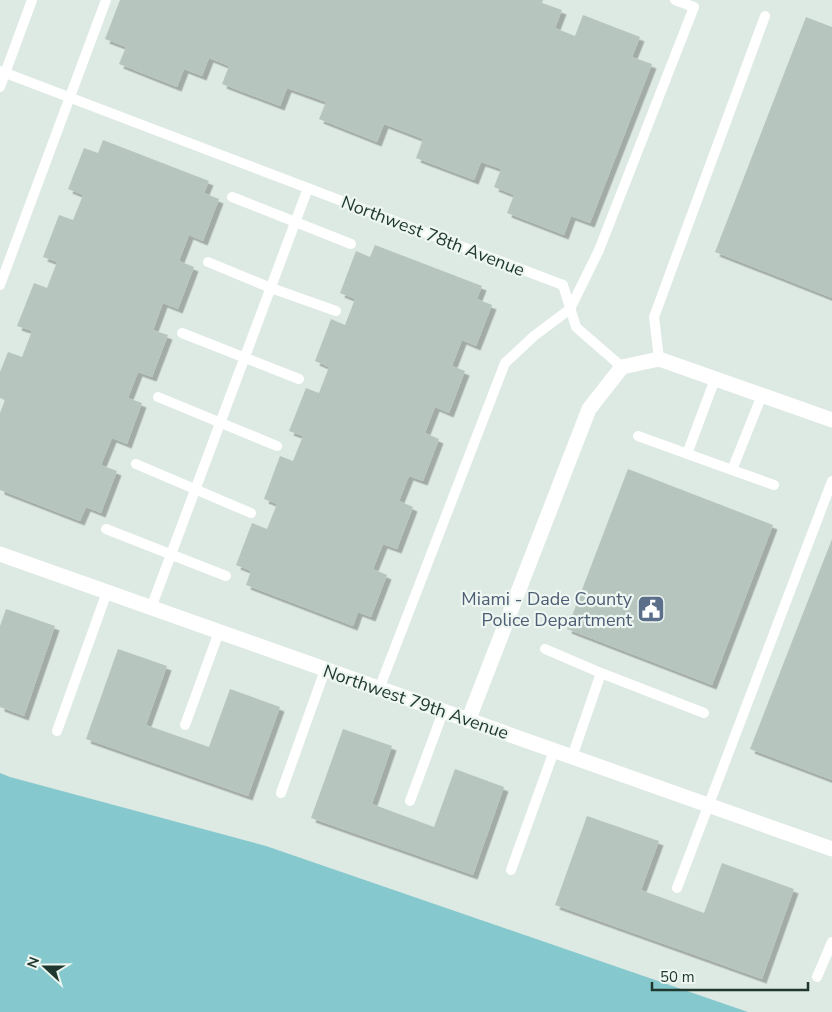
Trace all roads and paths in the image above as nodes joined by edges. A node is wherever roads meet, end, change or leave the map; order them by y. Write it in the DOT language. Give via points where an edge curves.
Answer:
graph roads {
  1 [pos="32,0"];
  2 [pos="106,0"];
  3 [pos="675,0"];
  4 [pos="765,16"];
  5 [pos="3,72"];
  6 [pos="0,87"];
  7 [pos="70,98"];
  8 [pos="308,188"];
  9 [pos="232,197"];
  10 [pos="296,222"];
  11 [pos="351,244"];
  12 [pos="208,262"];
  13 [pos="0,285"];
  14 [pos="271,288"];
  15 [pos="570,309"];
  16 [pos="336,311"];
  17 [pos="182,333"];
  18 [pos="245,358"];
  19 [pos="659,359"];
  20 [pos="622,367"];
  21 [pos="299,379"];
  22 [pos="715,379"];
  23 [pos="762,395"];
  24 [pos="158,397"];
  25 [pos="832,420"];
  26 [pos="220,423"];
  27 [pos="638,436"];
  28 [pos="277,446"];
  29 [pos="687,454"];
  30 [pos="136,464"];
  31 [pos="732,470"];
  32 [pos="832,481"];
  33 [pos="774,485"];
  34 [pos="196,489"];
  35 [pos="251,513"];
  36 [pos="106,529"];
  37 [pos="0,554"];
  38 [pos="171,555"];
  39 [pos="226,576"];
  40 [pos="107,592"];
  41 [pos="151,608"];
  42 [pos="219,632"];
  43 [pos="545,649"];
  44 [pos="325,670"];
  45 [pos="602,672"];
  46 [pos="379,689"];
  47 [pos="443,712"];
  48 [pos="704,713"];
  49 [pos="468,721"];
  50 [pos="185,725"];
  51 [pos="57,731"];
  52 [pos="554,751"];
  53 [pos="572,757"];
  54 [pos="282,793"];
  55 [pos="410,801"];
  56 [pos="708,806"];
  57 [pos="832,849"];
  58 [pos="511,870"];
  59 [pos="677,888"];
  60 [pos="832,942"];
  61 [pos="817,977"];
  1 -- 5 [label="lane"];
  2 -- 7 [label="lane"];
  3 -- 15 [label="lane" via="694,7 599,250"];
  4 -- 19 [label="lane" via="654,317"];
  5 -- 6 [label="lane"];
  5 -- 7 [label="lane, Northwest 78th Avenue"];
  7 -- 8 [label="lane, Northwest 78th Avenue"];
  7 -- 13 [label="lane"];
  8 -- 10 [label="lane"];
  8 -- 15 [label="lane, Northwest 78th Avenue" via="562,285"];
  9 -- 10 [label="lane"];
  10 -- 11 [label="lane"];
  10 -- 14 [label="lane"];
  12 -- 14 [label="lane"];
  14 -- 16 [label="lane"];
  14 -- 18 [label="lane"];
  15 -- 20 [label="lane, Northwest 78th Avenue" via="576,326"];
  15 -- 46 [label="lane" via="505,363"];
  17 -- 18 [label="lane"];
  18 -- 21 [label="lane"];
  18 -- 26 [label="lane"];
  19 -- 20 [label="street"];
  19 -- 22 [label="street"];
  20 -- 49 [label="street" via="589,409"];
  22 -- 23 [label="street"];
  22 -- 29 [label="lane"];
  23 -- 25 [label="street"];
  23 -- 31 [label="lane"];
  24 -- 26 [label="lane"];
  26 -- 28 [label="lane"];
  26 -- 34 [label="lane"];
  27 -- 29 [label="lane"];
  29 -- 31 [label="lane"];
  30 -- 34 [label="lane"];
  31 -- 33 [label="lane"];
  32 -- 56 [label="lane"];
  34 -- 35 [label="lane"];
  34 -- 38 [label="lane"];
  36 -- 38 [label="lane"];
  37 -- 40 [label="street, Northwest 79th Avenue"];
  38 -- 39 [label="lane"];
  38 -- 41 [label="lane"];
  40 -- 41 [label="street, Northwest 79th Avenue"];
  40 -- 51 [label="lane"];
  41 -- 42 [label="street, Northwest 79th Avenue"];
  42 -- 44 [label="street, Northwest 79th Avenue"];
  42 -- 50 [label="lane"];
  43 -- 45 [label="lane"];
  44 -- 46 [label="street, Northwest 79th Avenue"];
  44 -- 54 [label="lane"];
  45 -- 48 [label="lane"];
  45 -- 53 [label="lane"];
  46 -- 47 [label="street, Northwest 79th Avenue"];
  47 -- 49 [label="street, Northwest 79th Avenue"];
  47 -- 55 [label="lane"];
  49 -- 52 [label="street, Northwest 79th Avenue"];
  52 -- 53 [label="street, Northwest 79th Avenue"];
  52 -- 58 [label="lane"];
  53 -- 56 [label="street, Northwest 79th Avenue"];
  56 -- 57 [label="street, Northwest 79th Avenue"];
  56 -- 59 [label="lane"];
  60 -- 61 [label="lane"];
}
